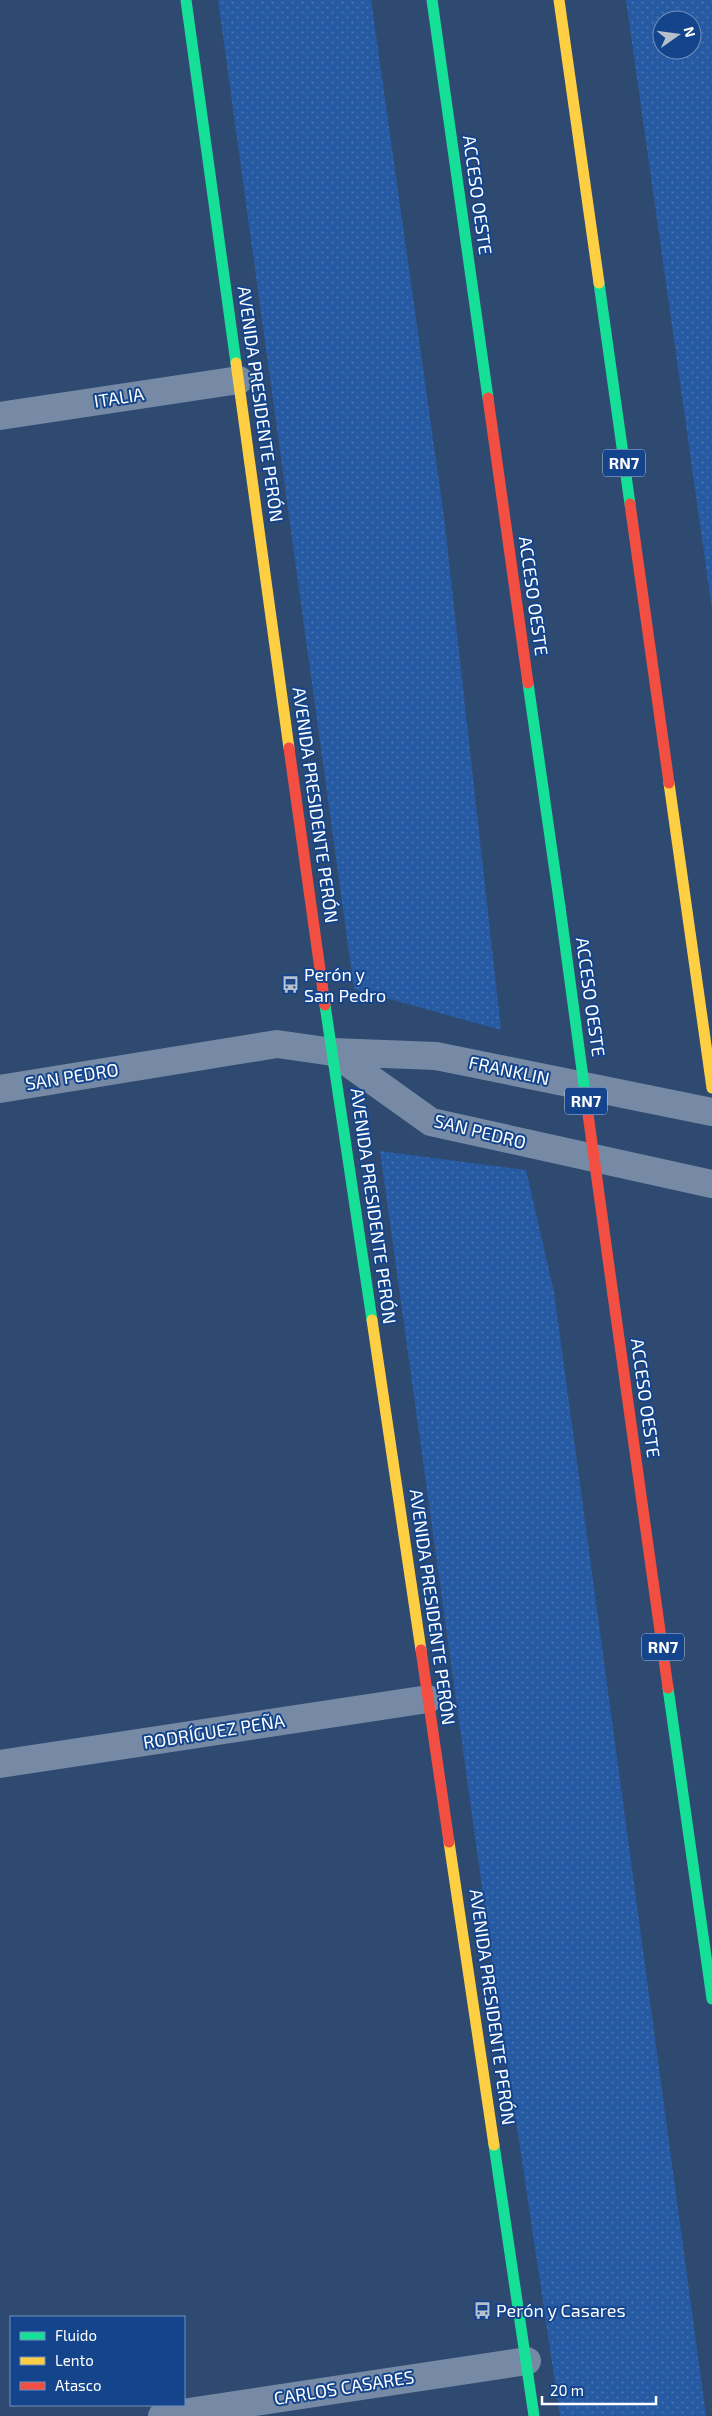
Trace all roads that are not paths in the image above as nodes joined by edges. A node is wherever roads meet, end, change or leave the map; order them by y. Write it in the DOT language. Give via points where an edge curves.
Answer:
graph roads {
  1 [pos="186,0"];
  2 [pos="432,0"];
  3 [pos="559,0"];
  4 [pos="239,380"];
  5 [pos="0,416"];
  6 [pos="333,1052"];
  7 [pos="712,1088"];
  8 [pos="0,1089"];
  9 [pos="712,1112"];
  10 [pos="712,1184"];
  11 [pos="428,1699"];
  12 [pos="0,1764"];
  13 [pos="712,1999"];
  14 [pos="526,2361"];
  15 [pos="162,2416"];
  16 [pos="534,2416"];
  1 -- 4 [label="main road, AVENIDA PRESIDENTE PERÓN"];
  2 -- 13 [label="main road, ACCESO OESTE / RN7, bridge"];
  3 -- 7 [label="main road, RN7"];
  4 -- 5 [label="street, ITALIA"];
  4 -- 6 [label="main road, AVENIDA PRESIDENTE PERÓN"];
  6 -- 8 [label="street, SAN PEDRO" via="277,1044"];
  6 -- 9 [label="street, FRANKLIN" via="436,1056"];
  6 -- 10 [label="street, SAN PEDRO" via="430,1122"];
  6 -- 11 [label="main road, AVENIDA PRESIDENTE PERÓN"];
  11 -- 12 [label="street, RODRÍGUEZ PEÑA"];
  11 -- 14 [label="main road, AVENIDA PRESIDENTE PERÓN"];
  14 -- 15 [label="street, CARLOS CASARES"];
  14 -- 16 [label="main road, AVENIDA PRESIDENTE PERÓN"];
}
